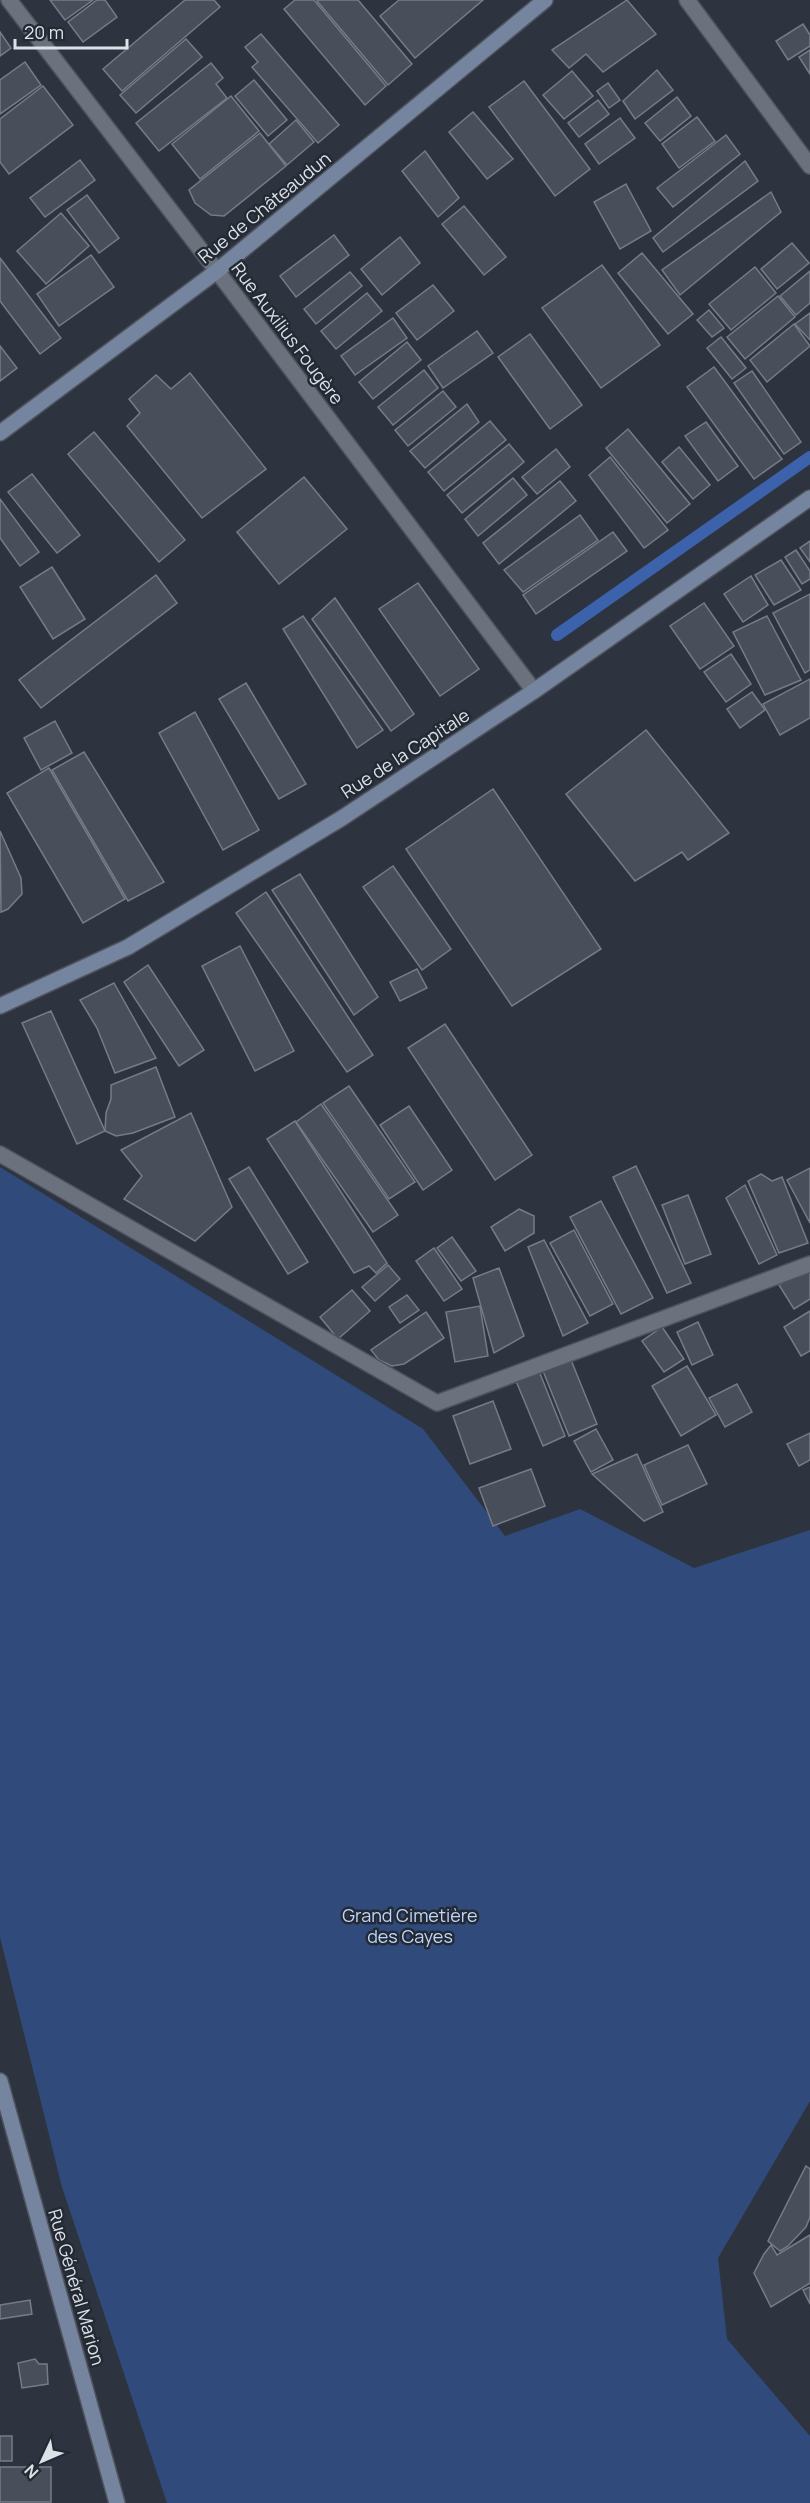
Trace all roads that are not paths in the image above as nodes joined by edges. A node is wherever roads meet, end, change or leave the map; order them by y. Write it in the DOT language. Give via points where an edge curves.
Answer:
graph roads {
  1 [pos="9,0"];
  2 [pos="544,0"];
  3 [pos="687,0"];
  4 [pos="810,166"];
  5 [pos="217,271"];
  6 [pos="0,433"];
  7 [pos="810,498"];
  8 [pos="534,691"];
  9 [pos="0,1006"];
  10 [pos="0,1154"];
  11 [pos="810,1264"];
  12 [pos="0,2080"];
  13 [pos="117,2503"];
  1 -- 5 [label="street, Rue Auxilius Fougère"];
  2 -- 5 [label="street, Rue de Châteaudun"];
  3 -- 4 [label="street"];
  5 -- 6 [label="street, Rue de Châteaudun"];
  5 -- 8 [label="street, Rue Auxilius Fougère"];
  7 -- 8 [label="street, Rue de la Capitale"];
  8 -- 9 [label="street, Rue de la Capitale" via="342,818 128,947"];
  10 -- 11 [label="street" via="437,1403"];
  12 -- 13 [label="street, Rue Général Marion"];
}
